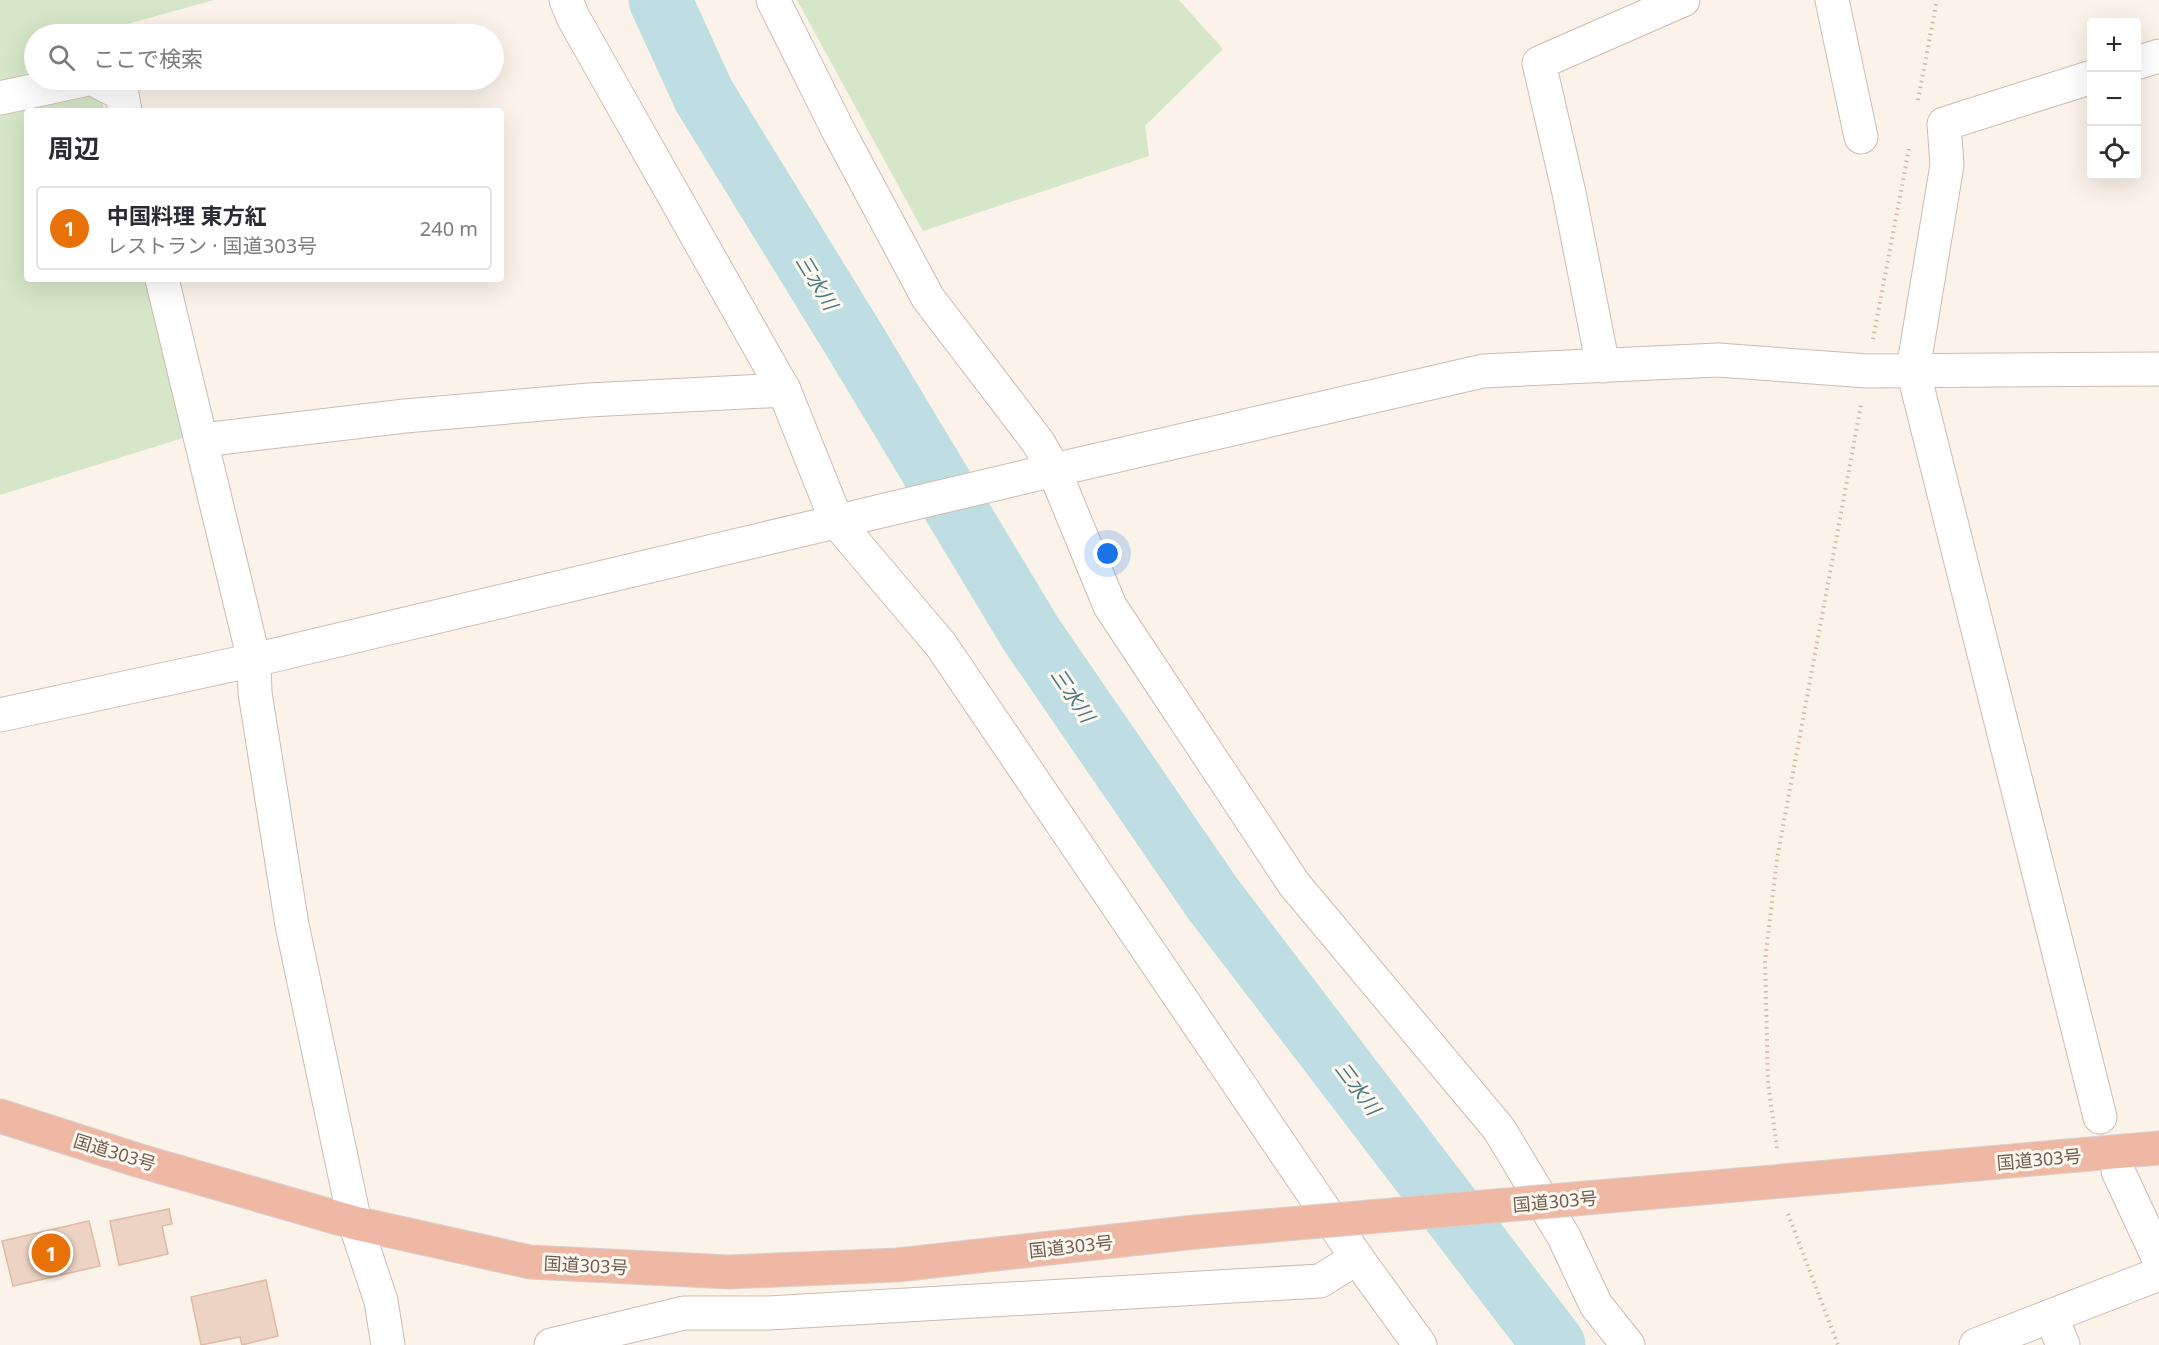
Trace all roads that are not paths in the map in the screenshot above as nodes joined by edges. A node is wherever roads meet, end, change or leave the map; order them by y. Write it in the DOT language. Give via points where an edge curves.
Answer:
graph roads {
  1 [pos="566,0"];
  2 [pos="773,0"];
  3 [pos="1683,0"];
  4 [pos="1832,0"];
  5 [pos="2159,56"];
  6 [pos="2141,61"];
  7 [pos="2087,78"];
  8 [pos="37,90"];
  9 [pos="114,90"];
  10 [pos="0,98"];
  11 [pos="124,108"];
  12 [pos="1861,137"];
  13 [pos="163,282"];
  14 [pos="1603,366"];
  15 [pos="2159,369"];
  16 [pos="1913,370"];
  17 [pos="784,390"];
  18 [pos="202,440"];
  19 [pos="1054,470"];
  20 [pos="837,522"];
  21 [pos="254,660"];
  22 [pos="0,715"];
  23 [pos="0,1116"];
  24 [pos="2100,1117"];
  25 [pos="2159,1148"];
  26 [pos="2118,1171"];
  27 [pos="355,1223"];
  28 [pos="1357,1258"];
  29 [pos="2159,1259"];
  30 [pos="2159,1274"];
  31 [pos="2057,1330"];
  32 [pos="388,1345"];
  33 [pos="551,1345"];
  34 [pos="1420,1345"];
  35 [pos="1628,1345"];
  36 [pos="1976,1345"];
  1 -- 17 [label="street"];
  2 -- 19 [label="street" via="928,298 1038,442"];
  3 -- 14 [label="street" via="1539,63"];
  4 -- 12 [label="street"];
  5 -- 6 [label="street"];
  7 -- 16 [label="street" via="1944,124 1947,165"];
  8 -- 10 [label="street"];
  9 -- 11 [label="street" via="122,94"];
  13 -- 18 [label="street"];
  14 -- 16 [label="street" via="1718,360 1867,371"];
  14 -- 19 [label="street" via="1484,370"];
  15 -- 16 [label="street"];
  16 -- 24 [label="street"];
  17 -- 18 [label="street" via="589,400 405,416"];
  17 -- 20 [label="street"];
  18 -- 21 [label="street"];
  19 -- 20 [label="street"];
  19 -- 35 [label="street" via="1110,606 1294,884 1499,1129 1564,1237 1596,1305"];
  20 -- 21 [label="street"];
  20 -- 28 [label="street" via="941,645"];
  21 -- 22 [label="street"];
  21 -- 27 [label="street" via="255,693 292,925"];
  23 -- 27 [label="highway, 国道303号"];
  25 -- 27 [label="highway, 国道303号, bridge" via="1195,1232 897,1265 729,1272 530,1262"];
  26 -- 29 [label="street"];
  27 -- 32 [label="street" via="381,1302"];
  28 -- 33 [label="street" via="1320,1281 768,1313 684,1313"];
  28 -- 34 [label="street"];
  30 -- 31 [label="street"];
  31 -- 36 [label="street"];
}
